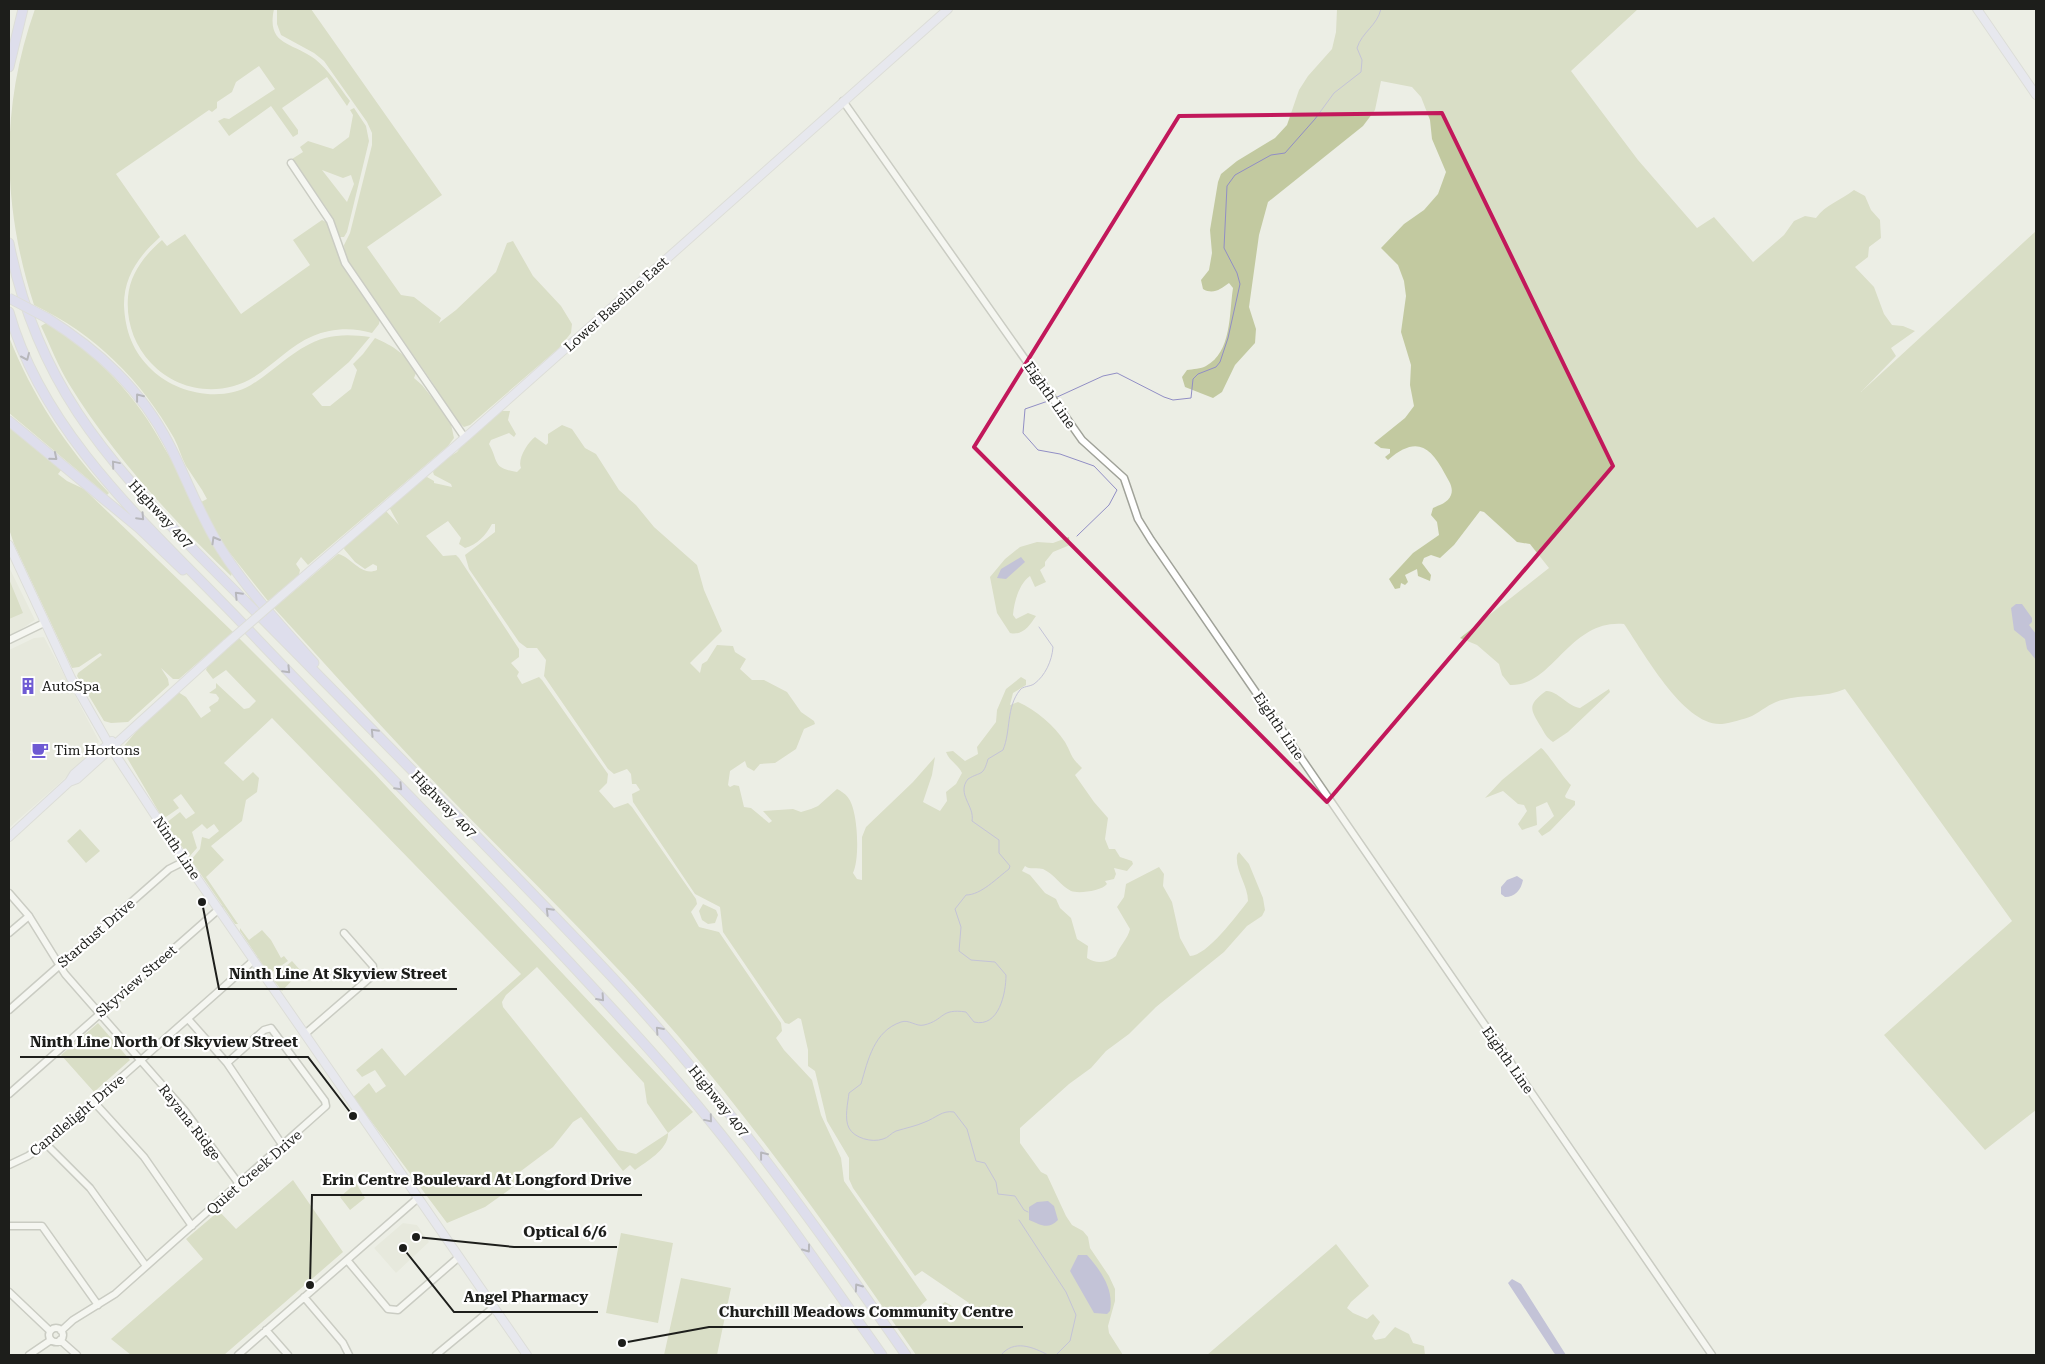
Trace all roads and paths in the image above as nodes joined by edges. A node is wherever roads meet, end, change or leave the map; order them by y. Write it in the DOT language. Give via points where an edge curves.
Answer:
graph roads {
  1 [pos="23,9"];
  2 [pos="948,9"];
  3 [pos="1977,9"];
  4 [pos="9,67"];
  5 [pos="2036,95"];
  6 [pos="843,101"];
  7 [pos="291,163"];
  8 [pos="9,243"];
  9 [pos="9,298"];
  10 [pos="9,312"];
  11 [pos="9,417"];
  12 [pos="13,424"];
  13 [pos="465,438"];
  14 [pos="9,545"];
  15 [pos="44,623"];
  16 [pos="253,635"];
  17 [pos="9,640"];
  18 [pos="322,679"];
  19 [pos="110,746"];
  20 [pos="9,837"];
  21 [pos="185,861"];
  22 [pos="9,893"];
  23 [pos="218,909"];
  24 [pos="29,916"];
  25 [pos="9,933"];
  26 [pos="344,933"];
  27 [pos="254,960"];
  28 [pos="58,966"];
  29 [pos="9,1010"];
  30 [pos="99,1014"];
  31 [pos="188,1019"];
  32 [pos="305,1034"];
  33 [pos="140,1060"];
  34 [pos="227,1063"];
  35 [pos="9,1094"];
  36 [pos="94,1102"];
  37 [pos="46,1144"];
  38 [pos="283,1146"];
  39 [pos="9,1165"];
  40 [pos="239,1184"];
  41 [pos="418,1198"];
  42 [pos="9,1226"];
  43 [pos="192,1226"];
  44 [pos="459,1257"];
  45 [pos="347,1260"];
  46 [pos="146,1266"];
  47 [pos="9,1292"];
  48 [pos="304,1298"];
  49 [pos="98,1305"];
  50 [pos="494,1307"];
  51 [pos="266,1330"];
  52 [pos="50,1331"];
  53 [pos="61,1331"];
  54 [pos="60,1340"];
  55 [pos="50,1341"];
  56 [pos="29,1355"];
  57 [pos="77,1355"];
  58 [pos="238,1355"];
  59 [pos="288,1355"];
  60 [pos="349,1355"];
  61 [pos="436,1355"];
  62 [pos="525,1355"];
  63 [pos="882,1355"];
  64 [pos="906,1355"];
  65 [pos="1712,1355"];
  1 -- 4 [label="highway"];
  2 -- 6 [label="main road, Lower Baseline East"];
  3 -- 5 [label="main road"];
  6 -- 13 [label="main road, Lower Baseline East"];
  6 -- 65 [label="street, Eighth Line" via="1054,402 1090,449 1124,478 1138,519 1151,540"];
  7 -- 13 [label="street" via="330,221 345,262"];
  18 -- 8 [label="highway, Highway 407, one-way" via="130,482 86,428 41,350 16,276"];
  18 -- 9 [label="highway, one-way, bridge" via="314,663 221,549 168,442 145,405 101,356 47,318"];
  10 -- 16 [label="highway, Highway 407, one-way" via="33,372 70,435 120,495"];
  11 -- 12 [label="highway"];
  12 -- 16 [label="highway, one-way" via="139,528"];
  13 -- 19 [label="main road, Lower Baseline East, bridge"];
  14 -- 15 [label="main road, Ninth Line"];
  15 -- 17 [label="street"];
  15 -- 19 [label="main road, Ninth Line"];
  16 -- 63 [label="highway, Highway 407, one-way" via="568,962 708,1119 783,1215"];
  64 -- 18 [label="highway, Highway 407, one-way" via="769,1163 673,1045 565,928"];
  19 -- 20 [label="main road, Lower Baseline East"];
  19 -- 21 [label="main road, Ninth Line"];
  21 -- 23 [label="main road, Ninth Line"];
  21 -- 28 [label="street, Stardust Drive" via="169,869"];
  22 -- 24 [label="street, Rayana Ridge"];
  23 -- 27 [label="main road, Ninth Line"];
  23 -- 30 [label="street, Skyview Street"];
  24 -- 25 [label="street"];
  24 -- 28 [label="street, Rayana Ridge"];
  26 -- 32 [label="street" via="373,966 372,976"];
  27 -- 31 [label="street, Candlelight Drive"];
  27 -- 32 [label="main road, Ninth Line"];
  28 -- 29 [label="street, Stardust Drive"];
  28 -- 30 [label="street, Rayana Ridge"];
  30 -- 33 [label="street, Rayana Ridge"];
  30 -- 35 [label="street, Skyview Street"];
  31 -- 33 [label="street, Candlelight Drive"];
  31 -- 34 [label="street"];
  32 -- 41 [label="main road, Ninth Line"];
  33 -- 36 [label="street, Candlelight Drive"];
  33 -- 40 [label="street, Rayana Ridge" via="185,1111"];
  34 -- 38 [label="street"];
  34 -- 38 [label="street, Quiet Creek Drive" via="264,1030 271,1028 325,1101 323,1111"];
  36 -- 37 [label="street, Candlelight Drive"];
  36 -- 43 [label="street" via="144,1157"];
  37 -- 39 [label="street, Candlelight Drive"];
  37 -- 46 [label="street" via="90,1188"];
  38 -- 40 [label="street, Quiet Creek Drive"];
  40 -- 43 [label="street, Quiet Creek Drive"];
  41 -- 44 [label="main road, Ninth Line"];
  41 -- 45 [label="street"];
  42 -- 49 [label="street" via="42,1226"];
  43 -- 46 [label="street, Quiet Creek Drive"];
  44 -- 45 [label="street" via="393,1311"];
  44 -- 50 [label="main road, Ninth Line"];
  45 -- 48 [label="street"];
  46 -- 49 [label="street, Quiet Creek Drive"];
  47 -- 52 [label="street"];
  48 -- 51 [label="street"];
  48 -- 60 [label="street" via="343,1343"];
  49 -- 53 [label="street, Quiet Creek Drive"];
  50 -- 61 [label="street"];
  50 -- 62 [label="main road, Ninth Line"];
  51 -- 58 [label="street"];
  51 -- 59 [label="street"];
  52 -- 53 [label="street"];
  52 -- 55 [label="street"];
  53 -- 54 [label="street"];
  54 -- 55 [label="street"];
  54 -- 57 [label="street"];
  55 -- 56 [label="street"];
}
